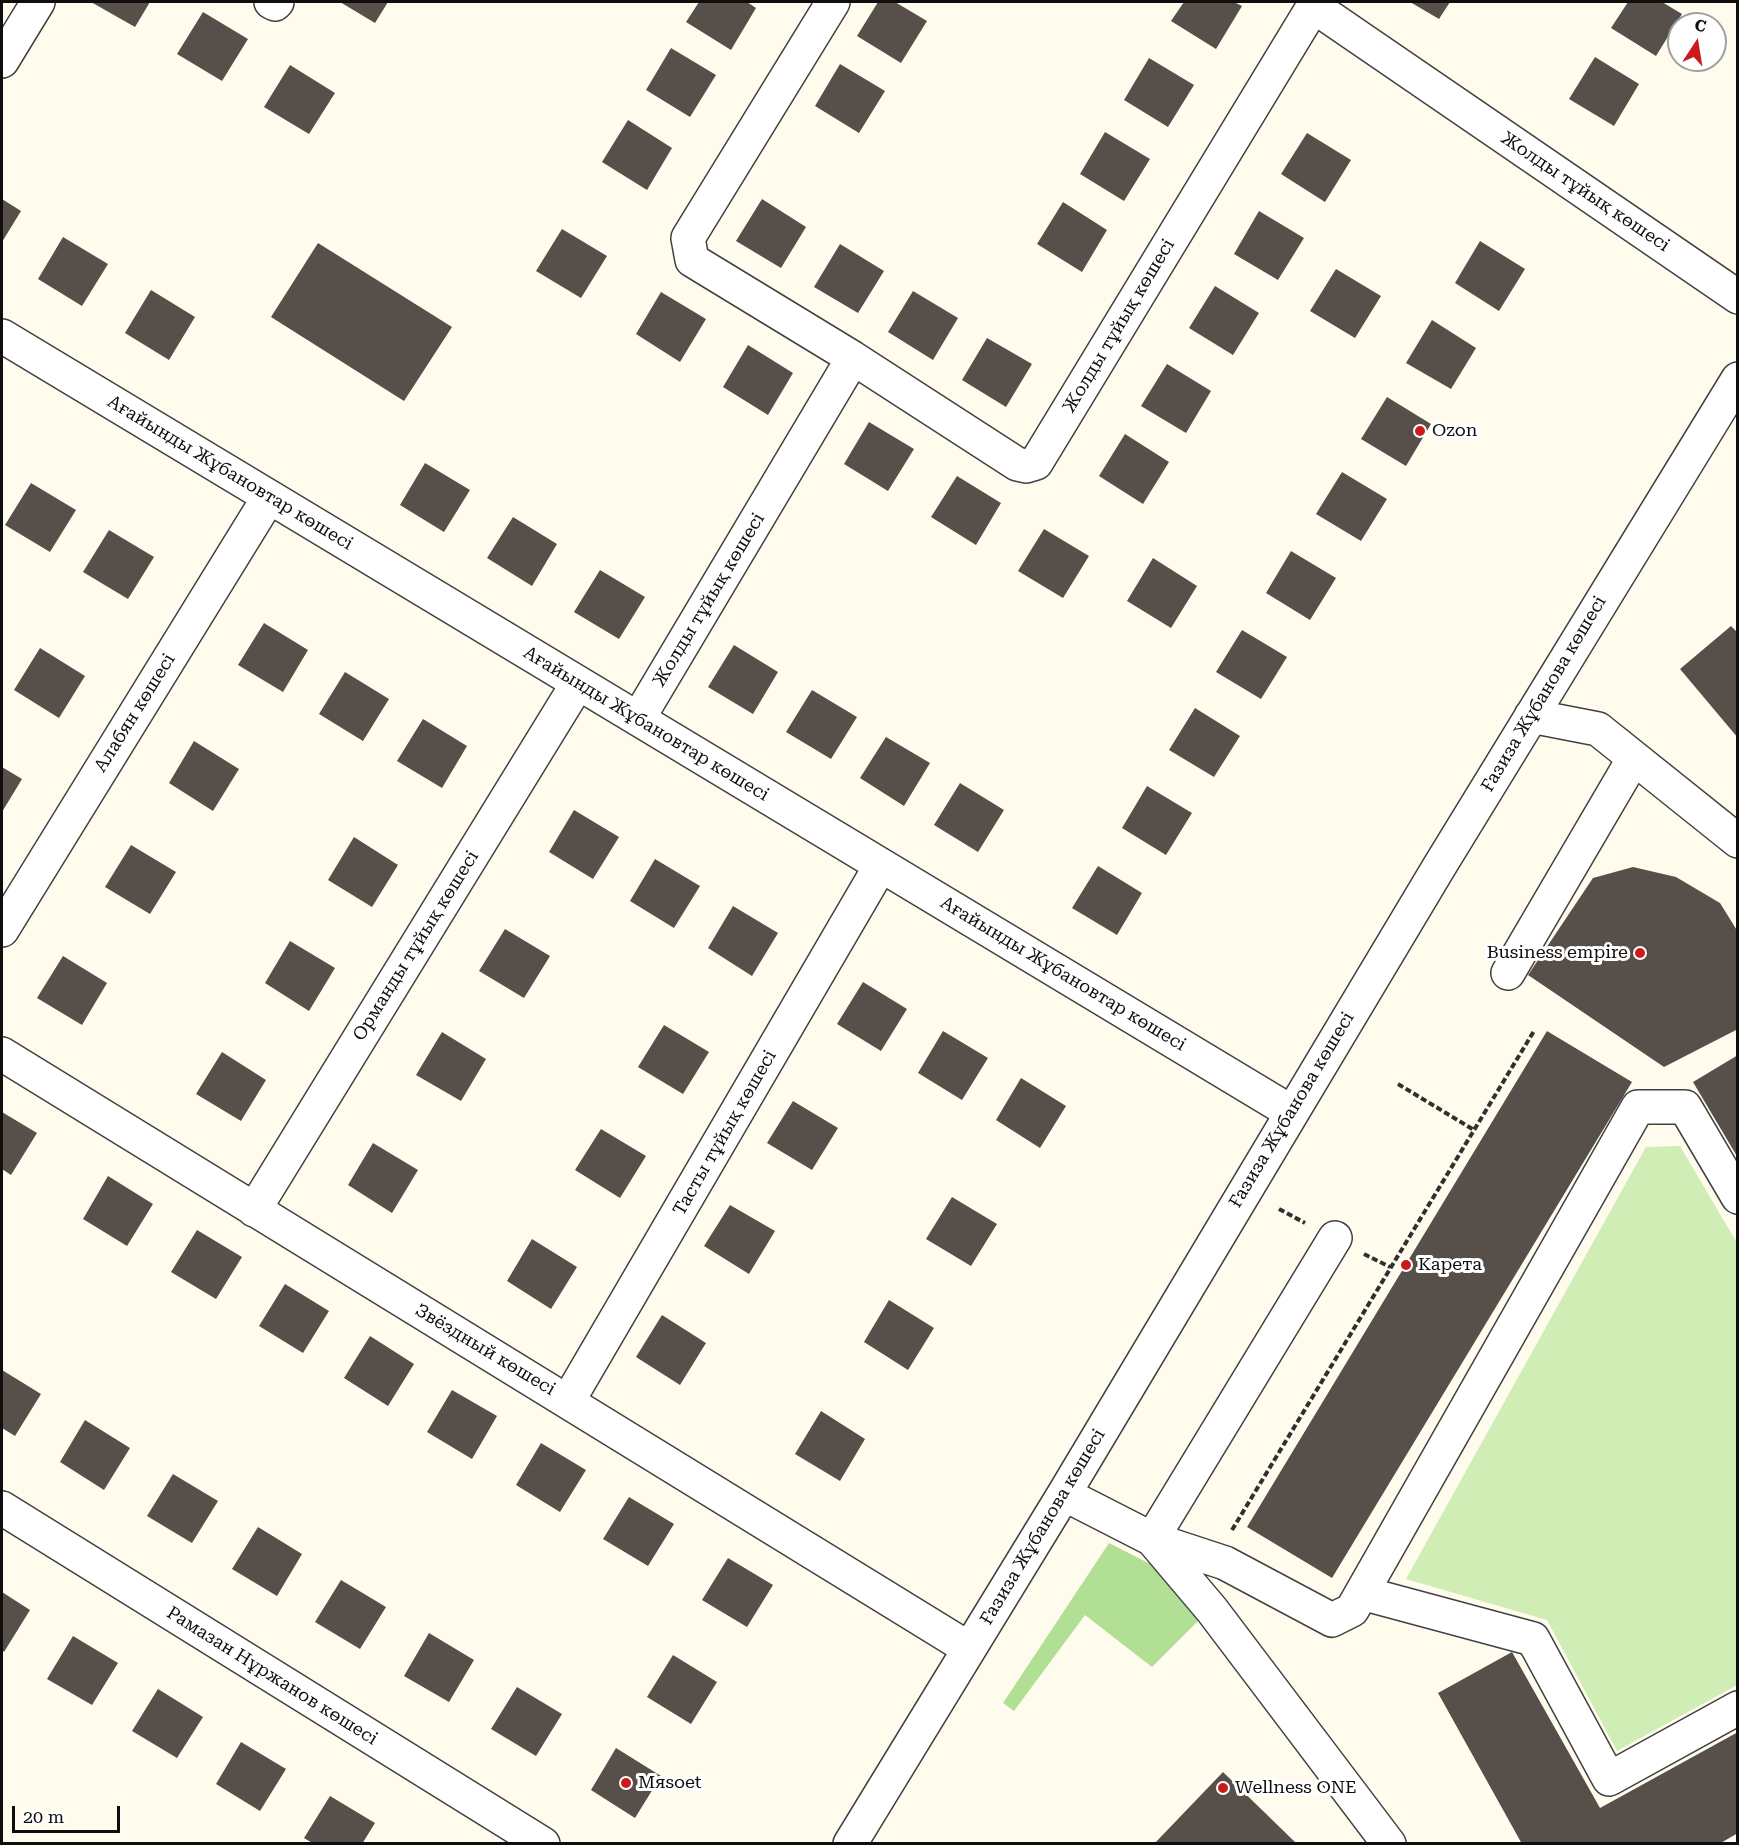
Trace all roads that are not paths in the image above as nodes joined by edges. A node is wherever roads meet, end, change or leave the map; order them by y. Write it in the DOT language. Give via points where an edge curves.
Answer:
graph roads {
  1 [pos="38,2"];
  2 [pos="271,2"];
  3 [pos="277,2"];
  4 [pos="833,2"];
  5 [pos="1315,4"];
  6 [pos="2,61"];
  7 [pos="1737,297"];
  8 [pos="2,336"];
  9 [pos="853,358"];
  10 [pos="1737,378"];
  11 [pos="269,497"];
  12 [pos="578,683"];
  13 [pos="1531,716"];
  14 [pos="638,719"];
  15 [pos="1634,758"];
  16 [pos="1737,842"];
  17 [pos="881,865"];
  18 [pos="2,930"];
  19 [pos="1508,973"];
  20 [pos="2,1054"];
  21 [pos="1291,1112"];
  22 [pos="1737,1197"];
  23 [pos="254,1210"];
  24 [pos="1335,1238"];
  25 [pos="568,1401"];
  26 [pos="1064,1494"];
  27 [pos="2,1508"];
  28 [pos="1152,1539"];
  29 [pos="1362,1593"];
  30 [pos="968,1648"];
  31 [pos="1737,1708"];
  32 [pos="1388,1843"];
  33 [pos="543,1844"];
  34 [pos="850,1844"];
  1 -- 6 [label="street"];
  2 -- 3 [label="street"];
  4 -- 9 [label="street, Жолды тұйық көшесі" via="688,238 688,249 692,260"];
  5 -- 7 [label="street, Жолды тұйық көшесі"];
  5 -- 9 [label="street, Жолды тұйық көшесі" via="1036,463 1017,464"];
  8 -- 11 [label="street, Ағайынды Жұбановтар көшесі"];
  9 -- 14 [label="street, Жолды тұйық көшесі"];
  10 -- 13 [label="street, Ғазиза Жұбанова көшесі"];
  11 -- 12 [label="street, Ағайынды Жұбановтар көшесі"];
  11 -- 18 [label="street, Алабян көшесі"];
  12 -- 14 [label="street, Ағайынды Жұбановтар көшесі"];
  12 -- 23 [label="street, Орманды тұйық көшесі"];
  13 -- 15 [label="street" via="1598,729"];
  13 -- 21 [label="street, Ғазиза Жұбанова көшесі"];
  14 -- 17 [label="street, Ағайынды Жұбановтар көшесі"];
  15 -- 16 [label="street"];
  15 -- 19 [label="street"];
  17 -- 21 [label="street, Ағайынды Жұбановтар көшесі"];
  17 -- 25 [label="street, Тасты тұйық көшесі"];
  20 -- 23 [label="street, Звёздный көшесі"];
  21 -- 26 [label="street, Ғазиза Жұбанова көшесі"];
  22 -- 29 [label="street" via="1685,1107 1638,1107"];
  23 -- 25 [label="street, Звёздный көшесі"];
  24 -- 28 [label="street"];
  25 -- 30 [label="street, Звёздный көшесі"];
  26 -- 28 [label="street"];
  26 -- 30 [label="street, Ғазиза Жұбанова көшесі"];
  27 -- 33 [label="street, Рамазан Нұржанов көшесі"];
  28 -- 29 [label="street" via="1214,1560 1332,1620 1352,1610"];
  28 -- 32 [label="street" via="1212,1610"];
  29 -- 31 [label="street" via="1533,1639 1609,1779"];
  30 -- 34 [label="street, Ғазиза Жұбанова көшесі"];
}
